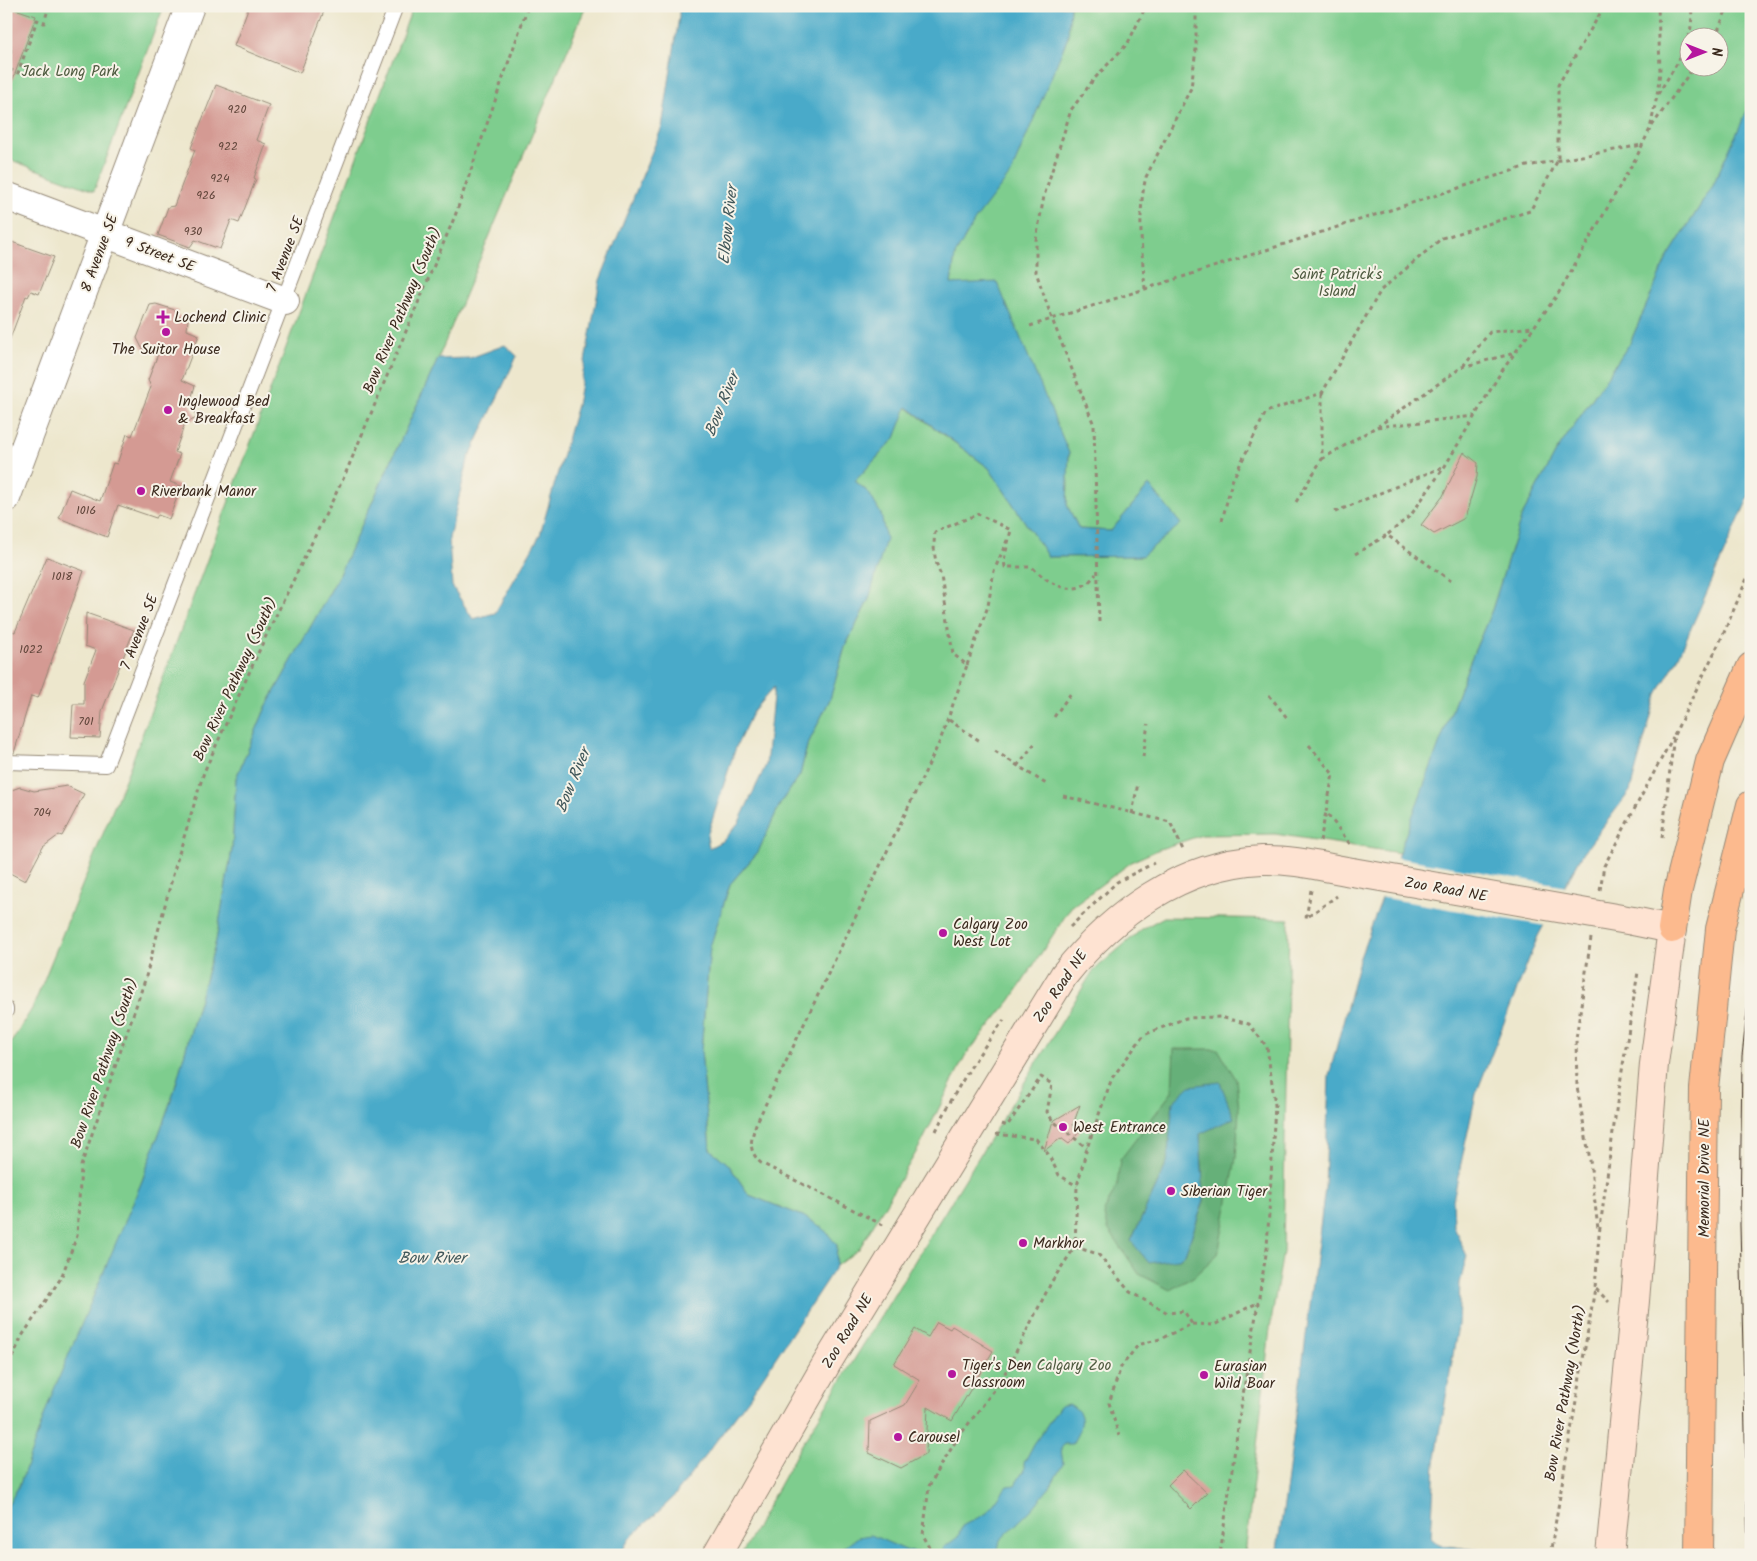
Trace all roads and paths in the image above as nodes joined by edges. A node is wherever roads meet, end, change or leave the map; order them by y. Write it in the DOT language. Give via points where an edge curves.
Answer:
graph roads {
  1 [pos="49,6"];
  2 [pos="190,6"];
  3 [pos="396,6"];
  4 [pos="528,6"];
  5 [pos="1146,6"];
  6 [pos="1196,6"];
  7 [pos="1607,6"];
  8 [pos="1658,6"];
  9 [pos="1691,6"];
  10 [pos="1728,6"];
  11 [pos="1719,28"];
  12 [pos="11,46"];
  13 [pos="8,69"];
  14 [pos="7,74"];
  15 [pos="1686,78"];
  16 [pos="1657,96"];
  17 [pos="1650,129"];
  18 [pos="1642,145"];
  19 [pos="1558,160"];
  20 [pos="6,196"];
  21 [pos="106,234"];
  22 [pos="1144,289"];
  23 [pos="285,301"];
  24 [pos="1052,319"];
  25 [pos="1030,326"];
  26 [pos="1533,327"];
  27 [pos="1515,353"];
  28 [pos="1462,367"];
  29 [pos="1322,393"];
  30 [pos="1475,416"];
  31 [pos="1376,427"];
  32 [pos="1322,459"];
  33 [pos="1446,466"];
  34 [pos="6,498"];
  35 [pos="1296,502"];
  36 [pos="1335,512"];
  37 [pos="1222,520"];
  38 [pos="1387,535"];
  39 [pos="1008,538"];
  40 [pos="1355,554"];
  41 [pos="1751,569"];
  42 [pos="1096,572"];
  43 [pos="1451,581"];
  44 [pos="1099,622"];
  45 [pos="967,665"];
  46 [pos="1751,667"];
  47 [pos="1071,693"];
  48 [pos="1269,695"];
  49 [pos="1054,717"];
  50 [pos="949,720"];
  51 [pos="1288,720"];
  52 [pos="1148,724"];
  53 [pos="1674,734"];
  54 [pos="980,740"];
  55 [pos="1036,742"];
  56 [pos="1309,745"];
  57 [pos="995,751"];
  58 [pos="1142,757"];
  59 [pos="6,762"];
  60 [pos="1017,766"];
  61 [pos="1138,783"];
  62 [pos="1046,784"];
  63 [pos="1064,796"];
  64 [pos="1751,805"];
  65 [pos="1326,812"];
  66 [pos="1132,814"];
  67 [pos="1662,842"];
  68 [pos="1318,849"];
  69 [pos="1184,852"];
  70 [pos="1348,871"];
  71 [pos="1312,882"];
  72 [pos="1599,895"];
  73 [pos="1672,929"];
  74 [pos="1592,934"];
  75 [pos="1640,962"];
  76 [pos="995,1120"];
  77 [pos="989,1131"];
  78 [pos="1087,1148"];
  79 [pos="1077,1186"];
  80 [pos="883,1225"];
  81 [pos="1599,1235"];
  82 [pos="1075,1247"];
  83 [pos="1257,1302"];
  84 [pos="1192,1324"];
  85 [pos="6,1372"];
  86 [pos="1119,1436"];
  87 [pos="933,1553"];
  88 [pos="717,1555"];
  89 [pos="1220,1555"];
  90 [pos="1550,1555"];
  91 [pos="1610,1555"];
  92 [pos="1700,1555"];
  1 -- 13 [label="path" via="44,23 37,20 18,73"];
  2 -- 21 [label="street, 8 Avenue SE"];
  3 -- 23 [label="lane, 7 Avenue SE"];
  4 -- 85 [label="path, Bow River Pathway (South)" via="455,216 344,477 204,772 145,980 81,1166 77,1236 61,1278 22,1336"];
  5 -- 24 [label="path" via="1128,43 1094,79 1071,110 1044,196 1036,240 1036,272"];
  6 -- 22 [label="path" via="1196,49 1191,88 1146,177 1142,193"];
  7 -- 19 [label="path" via="1558,85"];
  8 -- 16 [label="path" via="1660,71"];
  9 -- 16 [label="path" via="1692,32 1682,56"];
  10 -- 11 [label="path"];
  12 -- 13 [label="path"];
  13 -- 14 [label="path"];
  15 -- 17 [label="path"];
  16 -- 17 [label="path"];
  17 -- 18 [label="path"];
  18 -- 19 [label="path"];
  18 -- 26 [label="path" via="1558,294"];
  19 -- 22 [label="path" via="1527,166"];
  19 -- 29 [label="path" via="1530,211 1442,238 1381,290"];
  20 -- 21 [label="street, 9 Street SE"];
  21 -- 23 [label="street, 9 Street SE"];
  21 -- 34 [label="street, 8 Avenue SE"];
  22 -- 24 [label="path"];
  23 -- 59 [label="lane, 7 Avenue SE" via="106,765"];
  24 -- 25 [label="path"];
  24 -- 42 [label="path" via="1094,425"];
  26 -- 27 [label="path"];
  26 -- 28 [label="path" via="1490,332"];
  27 -- 28 [label="path"];
  27 -- 30 [label="path"];
  28 -- 31 [label="path"];
  29 -- 32 [label="path"];
  29 -- 37 [label="path" via="1266,412 1232,482"];
  30 -- 31 [label="path"];
  30 -- 33 [label="path"];
  31 -- 32 [label="path"];
  32 -- 35 [label="path"];
  33 -- 36 [label="path"];
  33 -- 38 [label="path" via="1411,515"];
  38 -- 40 [label="path"];
  38 -- 43 [label="path"];
  39 -- 45 [label="path" via="994,571 988,606"];
  41 -- 53 [label="path"];
  42 -- 44 [label="path"];
  42 -- 45 [label="path" via="1088,585 1079,589 1045,580 1032,567 1005,567 1011,530 978,514 935,532 933,546 941,575 953,654"];
  45 -- 50 [label="path"];
  46 -- 73 [label="highway" via="1710,761 1678,890"];
  47 -- 49 [label="path"];
  48 -- 51 [label="path"];
  50 -- 54 [label="path"];
  50 -- 80 [label="path" via="883,864 756,1124 751,1142 753,1156 761,1163"];
  52 -- 58 [label="path"];
  53 -- 67 [label="path"];
  53 -- 72 [label="path" via="1604,866"];
  55 -- 60 [label="path"];
  56 -- 65 [label="path" via="1332,774"];
  57 -- 60 [label="path"];
  60 -- 62 [label="path"];
  61 -- 66 [label="path"];
  63 -- 66 [label="path"];
  64 -- 92 [label="highway, Memorial Drive NE" via="1720,929 1704,1089"];
  65 -- 68 [label="path"];
  65 -- 70 [label="path" via="1350,844"];
  66 -- 69 [label="path" via="1170,822"];
  70 -- 71 [label="path" via="1306,918"];
  70 -- 73 [label="street, Zoo Road NE, bridge"];
  70 -- 88 [label="street, Zoo Road NE" via="1290,861 1238,862 1206,871 1153,894 1088,944 1064,975 826,1363"];
  73 -- 91 [label="street" via="1654,1064"];
  74 -- 81 [label="path, Bow River Pathway (North)" via="1584,973 1576,1049 1577,1087"];
  75 -- 81 [label="path, Bow River Pathway (North)"];
  76 -- 78 [label="path" via="1007,1126 1041,1077 1052,1084 1047,1112 1053,1121"];
  77 -- 79 [label="path" via="1036,1139 1059,1174"];
  78 -- 79 [label="path"];
  78 -- 83 [label="path" via="1112,1078 1144,1035 1186,1018 1220,1017 1249,1024 1267,1048 1274,1105 1267,1248"];
  79 -- 82 [label="path"];
  81 -- 90 [label="path, Bow River Pathway (North)" via="1595,1288"];
  82 -- 84 [label="path" via="1098,1254 1130,1292 1168,1313 1184,1311"];
  82 -- 87 [label="path" via="1052,1280 1001,1381 957,1439 929,1486 923,1535"];
  83 -- 84 [label="path" via="1214,1325"];
  83 -- 89 [label="path"];
  84 -- 86 [label="path" via="1138,1345 1121,1368 1109,1402"];
}
